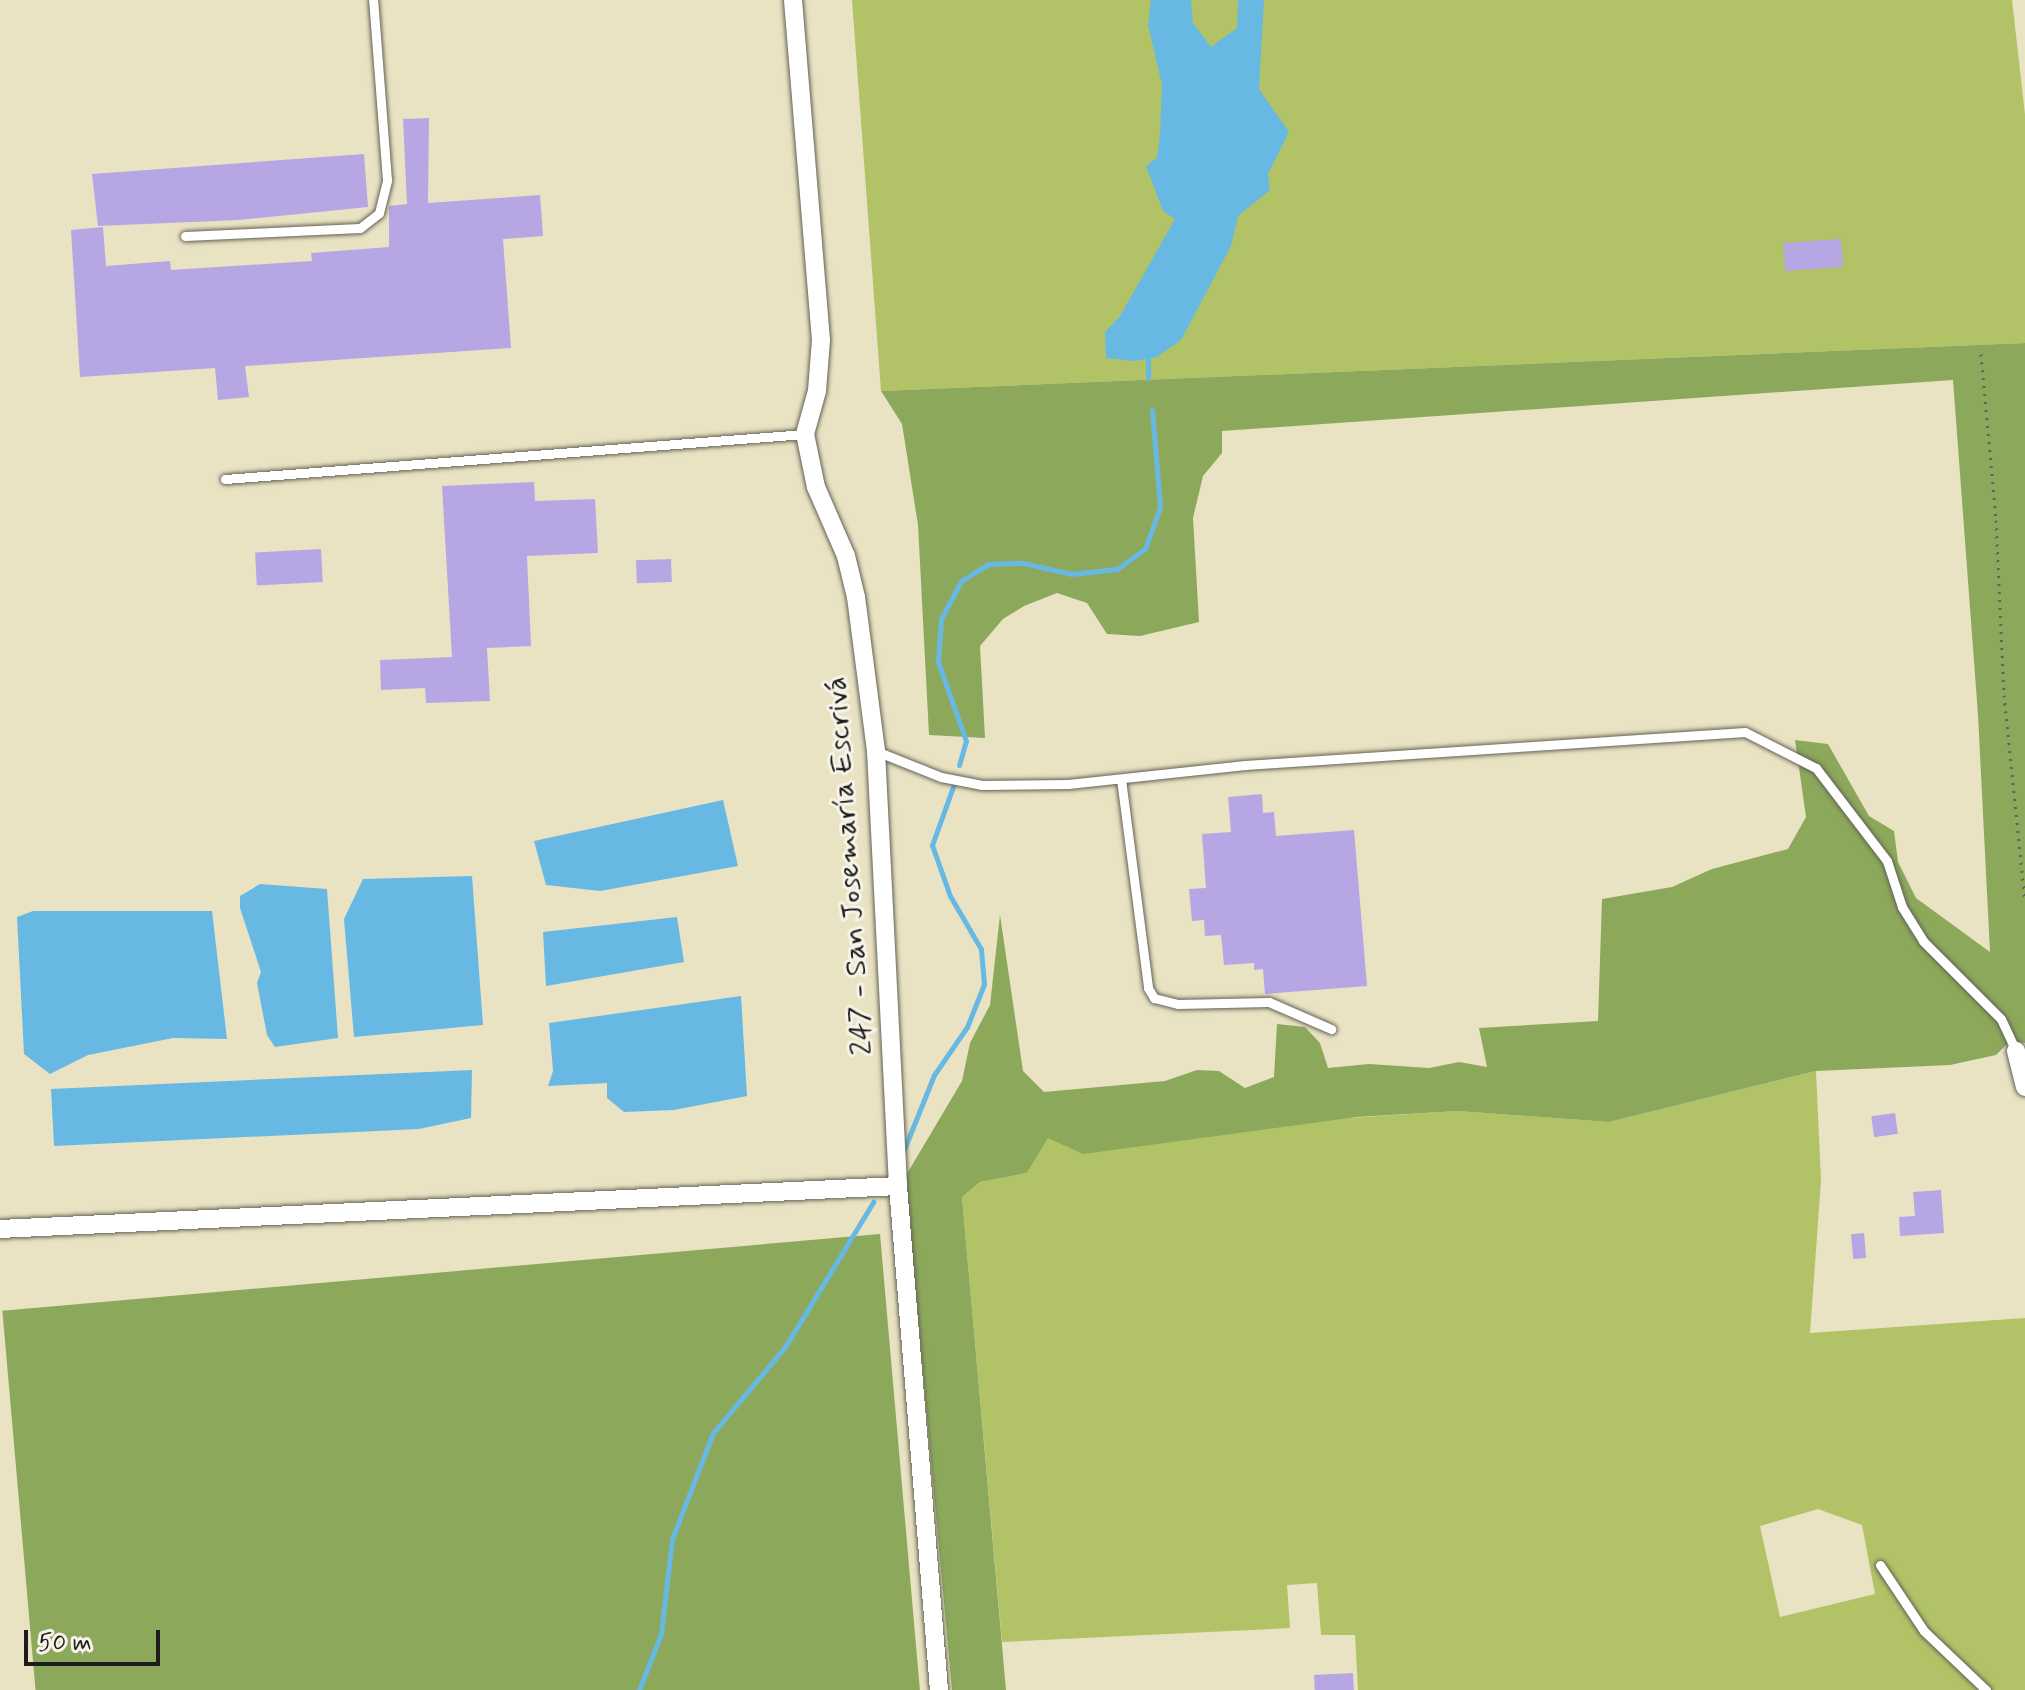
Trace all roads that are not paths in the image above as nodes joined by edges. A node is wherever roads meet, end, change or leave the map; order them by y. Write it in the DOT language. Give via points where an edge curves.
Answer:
graph roads {
  1 [pos="373,0"];
  2 [pos="793,0"];
  3 [pos="185,236"];
  4 [pos="805,434"];
  5 [pos="225,479"];
  6 [pos="876,751"];
  7 [pos="1121,779"];
  8 [pos="1331,1029"];
  9 [pos="2016,1051"];
  10 [pos="2025,1087"];
  11 [pos="898,1186"];
  12 [pos="0,1229"];
  13 [pos="1880,1565"];
  14 [pos="939,1690"];
  15 [pos="1986,1690"];
  1 -- 3 [label="lane" via="387,180 379,213 360,228"];
  2 -- 4 [label="street, 247 - San Josemaría Escrivá" via="821,340 817,391"];
  4 -- 5 [label="lane"];
  4 -- 6 [label="street, 247 - San Josemaría Escrivá" via="816,487 846,556 856,597"];
  6 -- 7 [label="lane" via="941,777 982,785"];
  6 -- 11 [label="street, 247 - San Josemaría Escrivá"];
  7 -- 8 [label="lane" via="1148,988 1154,998 1178,1004 1269,1002"];
  7 -- 9 [label="lane" via="1245,765 1745,732 1816,768 1887,861 1902,907 1923,941 2001,1019"];
  9 -- 10 [label="street"];
  11 -- 12 [label="street"];
  11 -- 14 [label="street, 247 - San Josemaría Escrivá"];
  13 -- 15 [label="lane" via="1924,1631"];
}
